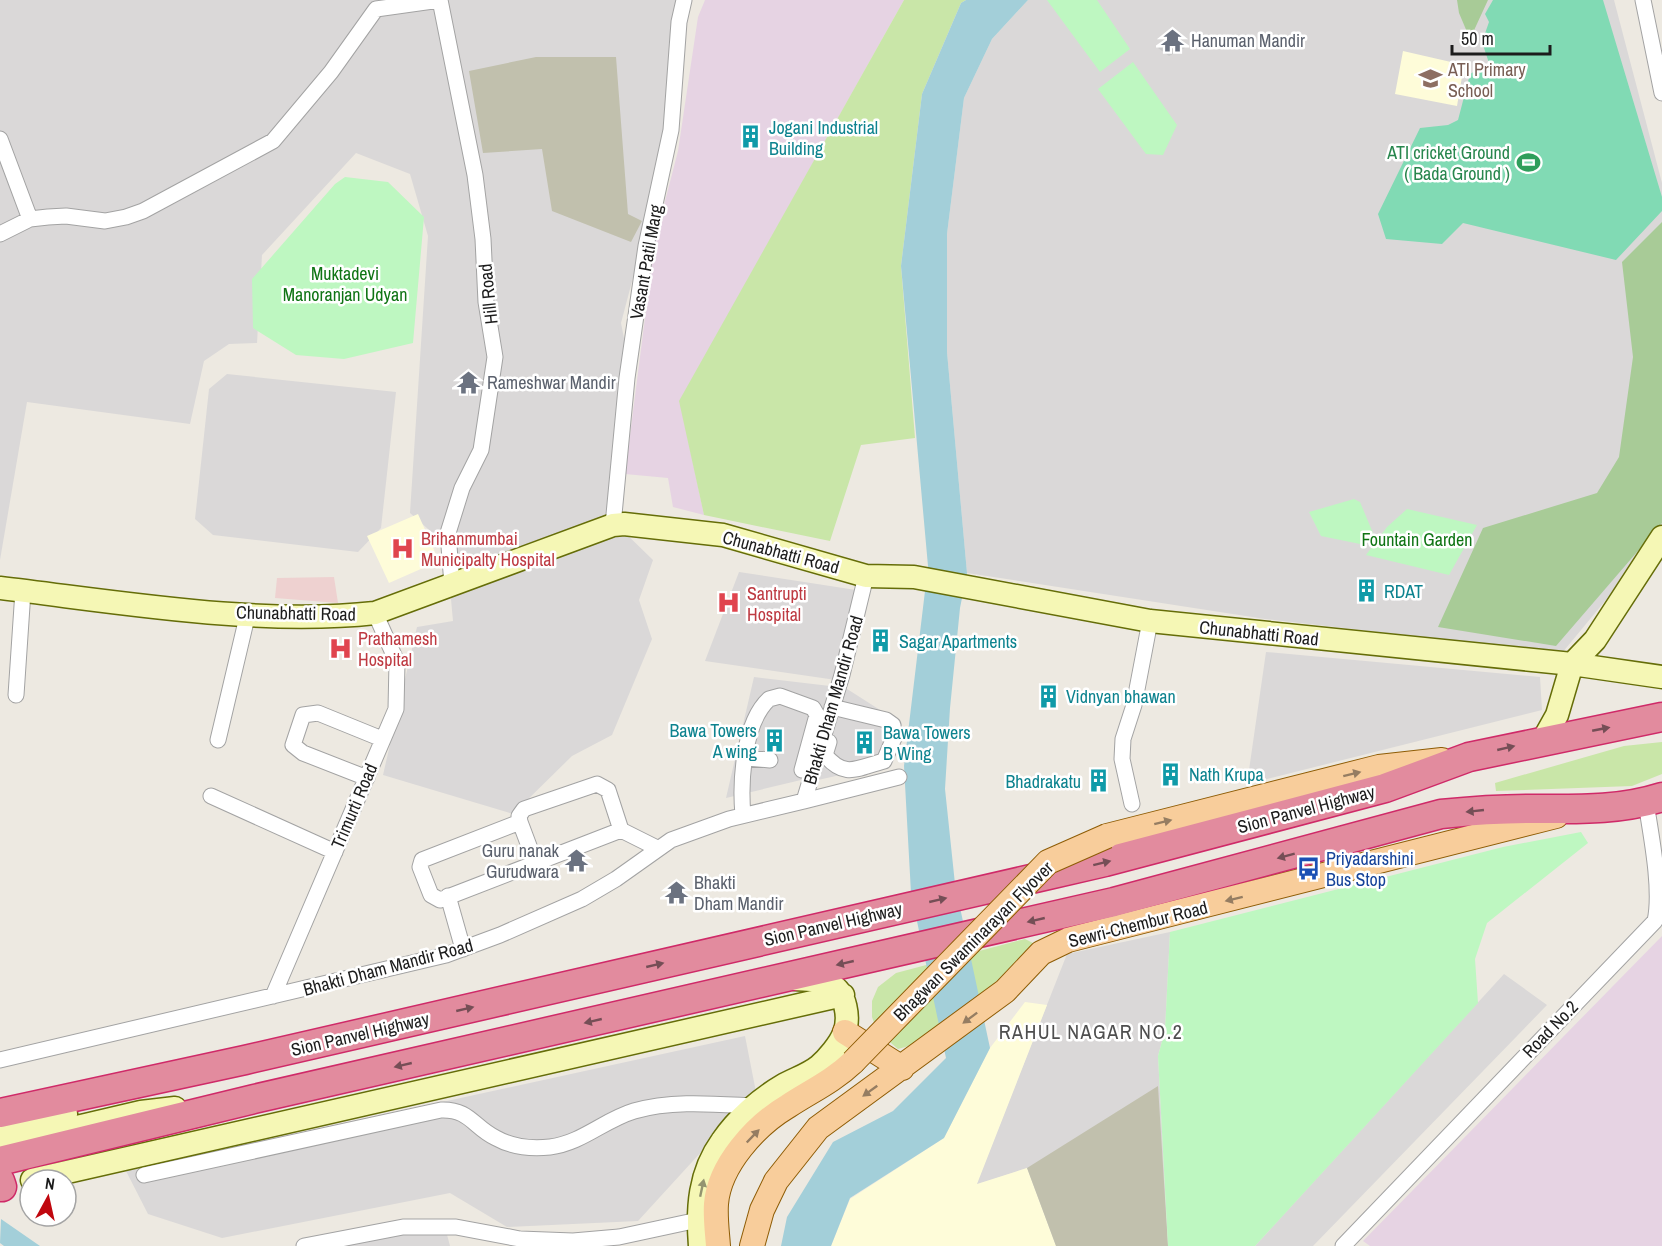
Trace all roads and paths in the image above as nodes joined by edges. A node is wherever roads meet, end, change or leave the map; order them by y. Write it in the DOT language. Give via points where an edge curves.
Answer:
graph roads {
  1 [pos="440,0"];
  2 [pos="684,0"];
  3 [pos="1643,0"];
  4 [pos="1662,93"];
  5 [pos="0,139"];
  6 [pos="30,219"];
  7 [pos="0,232"];
  8 [pos="613,525"];
  9 [pos="1662,537"];
  10 [pos="866,576"];
  11 [pos="452,585"];
  12 [pos="0,588"];
  13 [pos="23,591"];
  14 [pos="248,613"];
  15 [pos="375,613"];
  16 [pos="1150,621"];
  17 [pos="1572,664"];
  18 [pos="1662,677"];
  19 [pos="16,695"];
  20 [pos="836,708"];
  21 [pos="1662,717"];
  22 [pos="382,739"];
  23 [pos="218,740"];
  24 [pos="1543,740"];
  25 [pos="814,750"];
  26 [pos="1469,757"];
  27 [pos="746,758"];
  28 [pos="770,760"];
  29 [pos="865,766"];
  30 [pos="802,770"];
  31 [pos="899,777"];
  32 [pos="366,778"];
  33 [pos="867,785"];
  34 [pos="211,796"];
  35 [pos="1654,800"];
  36 [pos="804,801"];
  37 [pos="1132,804"];
  38 [pos="1575,811"];
  39 [pos="743,815"];
  40 [pos="520,822"];
  41 [pos="621,830"];
  42 [pos="657,848"];
  43 [pos="335,852"];
  44 [pos="535,862"];
  45 [pos="448,896"];
  46 [pos="1114,902"];
  47 [pos="463,949"];
  48 [pos="1041,953"];
  49 [pos="780,978"];
  50 [pos="843,995"];
  51 [pos="273,996"];
  52 [pos="845,1032"];
  53 [pos="0,1060"];
  54 [pos="245,1060"];
  55 [pos="902,1068"];
  56 [pos="254,1099"];
  57 [pos="753,1106"];
  58 [pos="0,1113"];
  59 [pos="0,1128"];
  60 [pos="0,1145"];
  61 [pos="78,1169"];
  62 [pos="144,1175"];
  63 [pos="0,1179"];
  64 [pos="18,1180"];
  65 [pos="698,1220"];
  66 [pos="304,1246"];
  67 [pos="700,1246"];
  68 [pos="718,1246"];
  69 [pos="752,1246"];
  70 [pos="1343,1246"];
  1 -- 6 [label="street" via="376,9 331,72 273,141 143,211 105,221 66,216"];
  1 -- 11 [label="street, Hill Road" via="475,175 495,357 481,450 462,488 448,533"];
  2 -- 8 [label="street, Vasant Patil Marg" via="668,155 646,246 629,367"];
  3 -- 4 [label="street"];
  5 -- 6 [label="street"];
  6 -- 7 [label="street"];
  8 -- 10 [label="main road, Chunabhatti Road" via="723,535"];
  8 -- 11 [label="main road, Chunabhatti Road"];
  9 -- 17 [label="main road" via="1595,640"];
  10 -- 16 [label="main road, Chunabhatti Road" via="914,577"];
  10 -- 20 [label="street, Bhakti Dham Mandir Road"];
  11 -- 15 [label="main road, Chunabhatti Road"];
  12 -- 13 [label="main road, Chunabhatti Road"];
  13 -- 14 [label="main road, Chunabhatti Road"];
  13 -- 19 [label="street"];
  14 -- 15 [label="main road, Chunabhatti Road" via="333,618"];
  14 -- 23 [label="street"];
  15 -- 22 [label="street, Trimurti Road" via="396,662 396,709"];
  16 -- 17 [label="main road, Chunabhatti Road"];
  16 -- 37 [label="street" via="1134,705 1123,739 1122,759"];
  17 -- 18 [label="main road, Chunabhatti Road"];
  17 -- 24 [label="main road" via="1557,715"];
  20 -- 25 [label="street, Bhakti Dham Mandir Road"];
  20 -- 29 [label="street" via="825,755 843,771"];
  20 -- 29 [label="street" via="877,717 892,725 894,738 884,761"];
  24 -- 21 [label="highway, Sion Panvel Highway, one-way"];
  22 -- 32 [label="street, Trimurti Road"];
  22 -- 32 [label="street" via="318,713 303,715 293,746"];
  26 -- 24 [label="highway, Sion Panvel Highway, one-way"];
  25 -- 27 [label="street" via="816,711 798,701 772,697 752,726"];
  25 -- 30 [label="street"];
  25 -- 36 [label="street, Bhakti Dham Mandir Road"];
  54 -- 26 [label="highway, Sion Panvel Highway, one-way" via="1116,859 1385,788"];
  68 -- 26 [label="main road, Bhagwan Swaminarayan Flyover, one-way, bridge" via="719,1188 744,1145 768,1120 838,1076 1048,862 1107,837 1379,767"];
  27 -- 28 [label="street"];
  27 -- 39 [label="street" via="741,780"];
  29 -- 33 [label="street"];
  31 -- 33 [label="street"];
  32 -- 43 [label="street, Trimurti Road"];
  33 -- 36 [label="street"];
  34 -- 43 [label="street"];
  35 -- 38 [label="highway"];
  35 -- 70 [label="street, Road No.2" via="1659,900 1655,921"];
  36 -- 39 [label="street, Bhakti Dham Mandir Road"];
  38 -- 46 [label="highway, one-way" via="1441,814"];
  38 -- 48 [label="main road, Sewri-Chembur Road, one-way" via="1068,940"];
  39 -- 42 [label="street, Bhakti Dham Mandir Road"];
  40 -- 41 [label="street" via="524,809 597,784 608,790"];
  40 -- 44 [label="street"];
  40 -- 45 [label="street" via="422,860 420,867 431,895 440,900"];
  41 -- 42 [label="street"];
  41 -- 44 [label="street"];
  42 -- 47 [label="street, Bhakti Dham Mandir Road" via="582,899"];
  43 -- 51 [label="street, Trimurti Road"];
  44 -- 45 [label="street"];
  45 -- 47 [label="street"];
  46 -- 48 [label="main road"];
  46 -- 49 [label="highway, one-way, bridge"];
  47 -- 51 [label="street, Bhakti Dham Mandir Road"];
  48 -- 55 [label="main road, Sewri-Chembur Road, one-way" via="1005,991"];
  49 -- 50 [label="main road" via="821,981"];
  49 -- 56 [label="highway, one-way"];
  50 -- 52 [label="main road"];
  50 -- 61 [label="main road"];
  51 -- 53 [label="street, Bhakti Dham Mandir Road"];
  52 -- 55 [label="main road"];
  52 -- 57 [label="main road" via="819,1066"];
  54 -- 58 [label="highway, Sion Panvel Highway"];
  54 -- 59 [label="main road" via="137,1098"];
  55 -- 69 [label="main road, Sewri-Chembur Road, one-way" via="818,1128 795,1155 762,1210"];
  56 -- 60 [label="main road" via="141,1112"];
  56 -- 63 [label="highway"];
  57 -- 62 [label="street" via="659,1106 633,1112 582,1139 551,1147 522,1148 495,1138 461,1111 441,1110"];
  65 -- 57 [label="main road, one-way" via="707,1166 723,1138"];
  63 -- 64 [label="main road"];
  65 -- 66 [label="street" via="619,1238 520,1239 456,1227 403,1227"];
  65 -- 67 [label="main road"];
}
